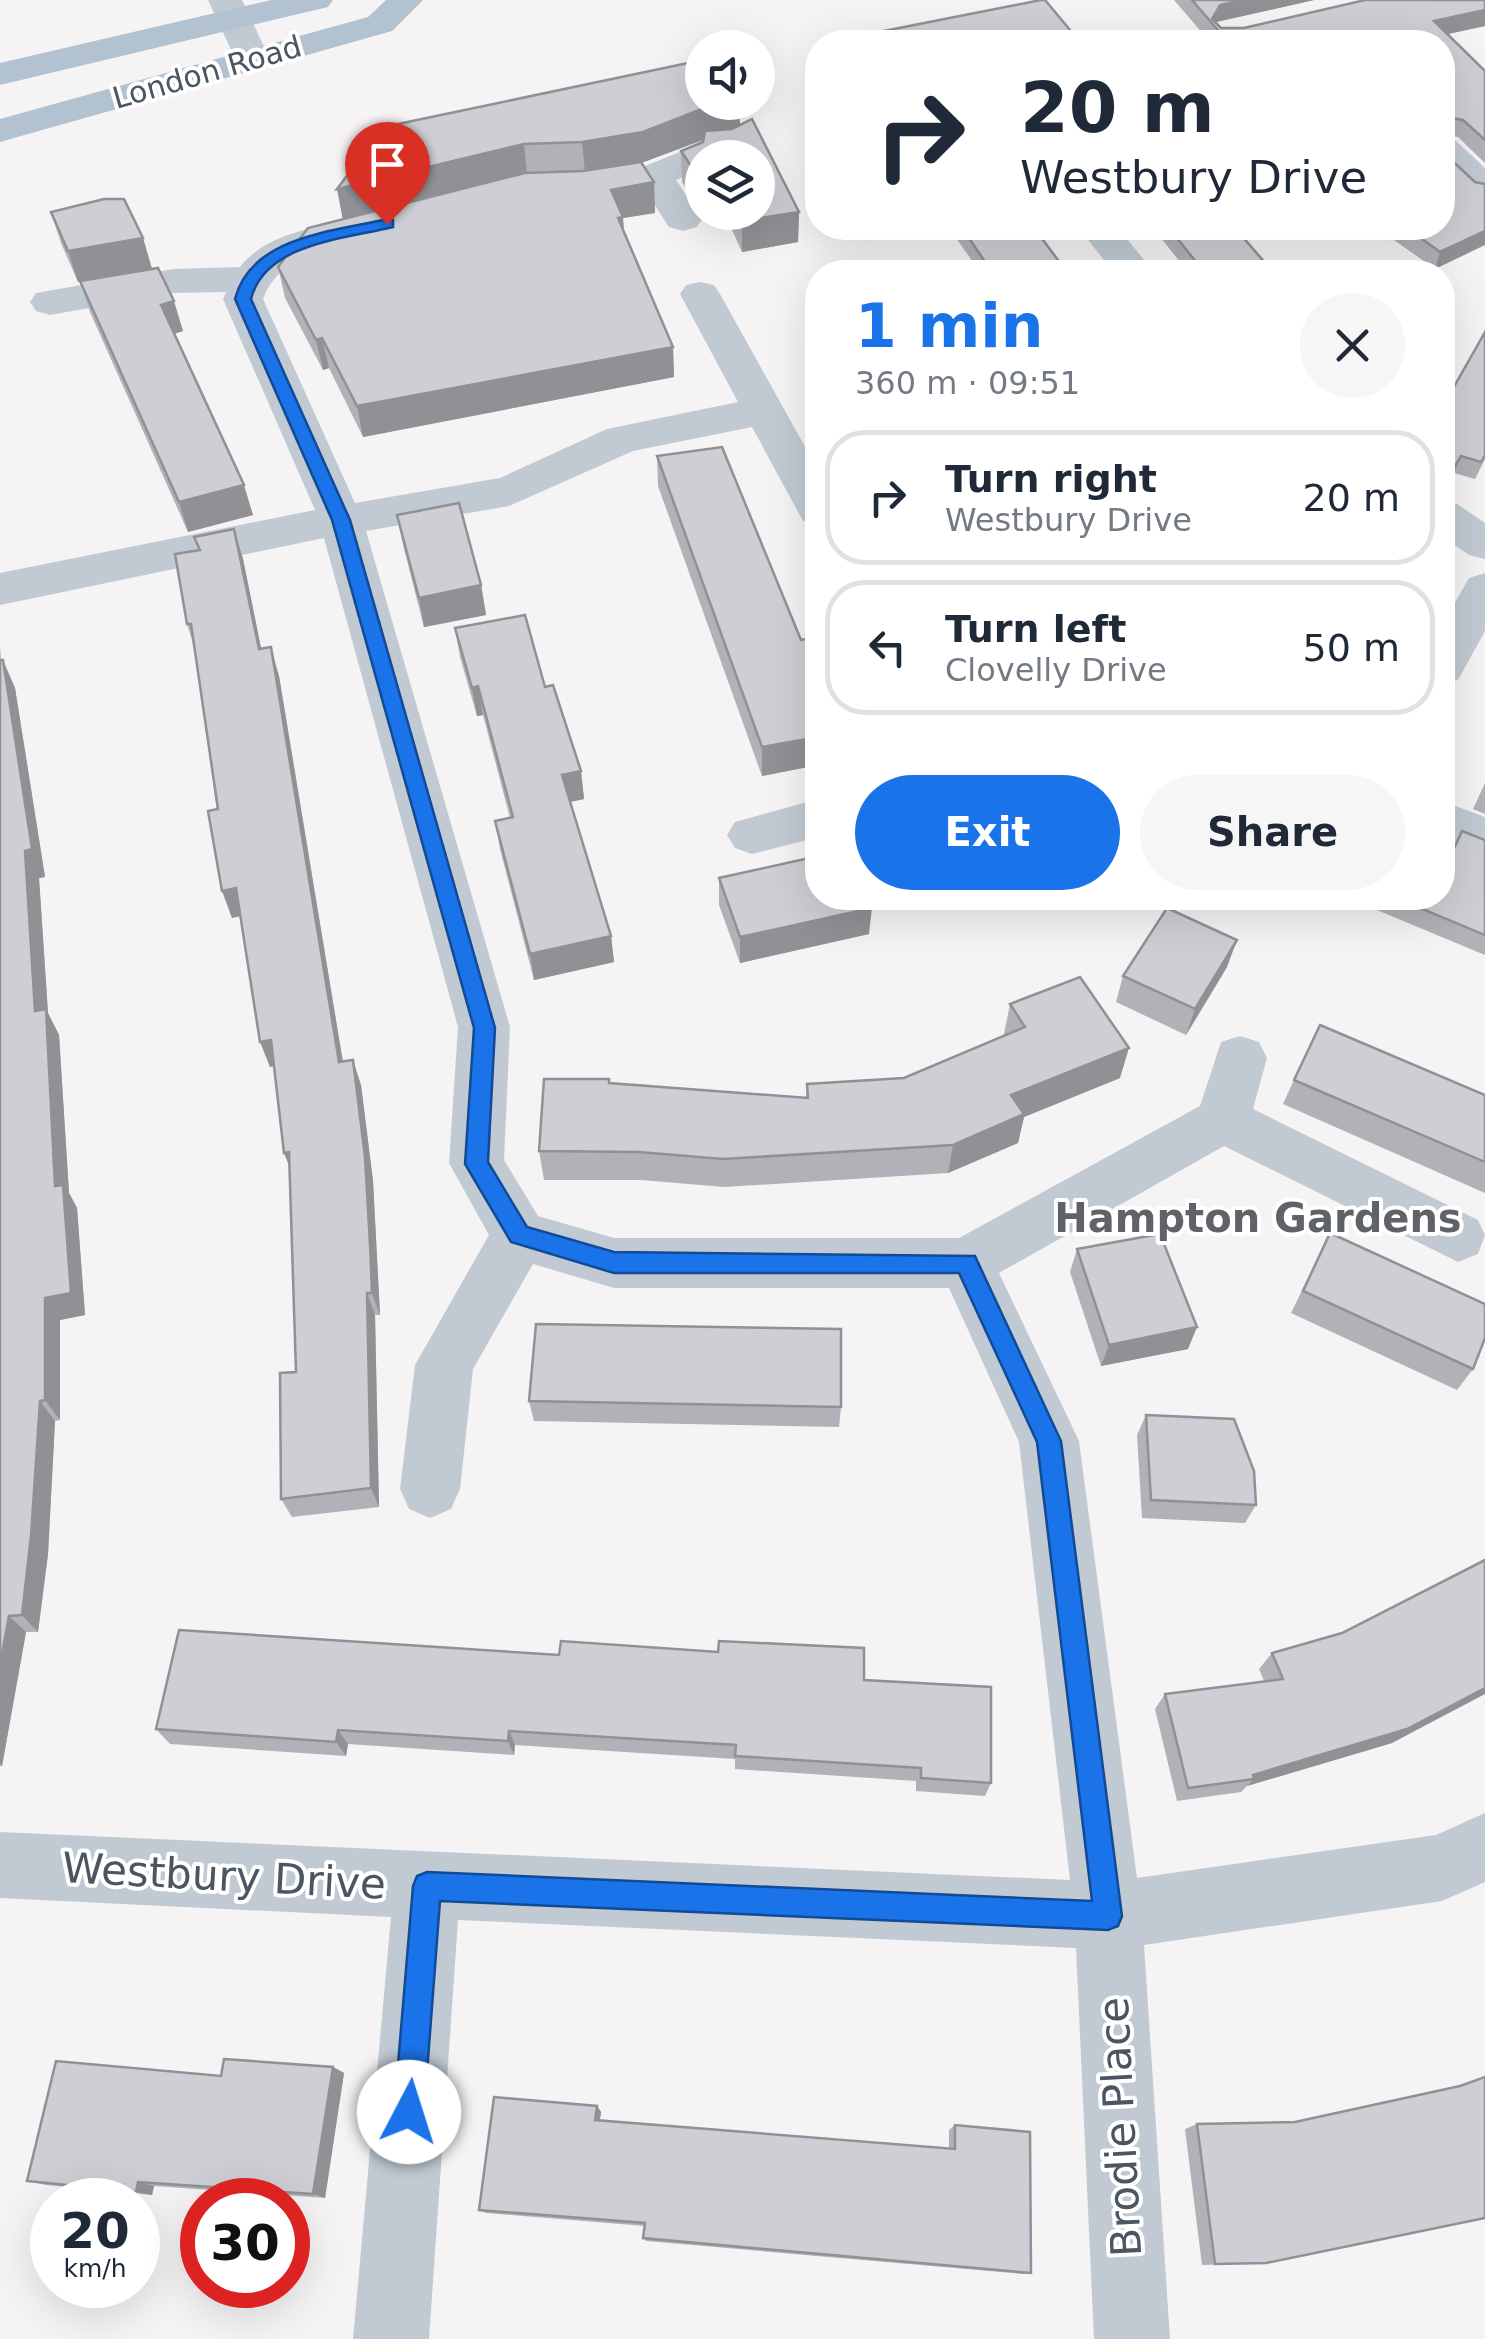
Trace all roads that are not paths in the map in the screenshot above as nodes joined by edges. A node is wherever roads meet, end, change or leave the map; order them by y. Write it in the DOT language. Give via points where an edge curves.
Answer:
graph roads {
  1 [pos="316,0"];
  2 [pos="406,0"];
  3 [pos="229,10"];
  4 [pos="252,59"];
  5 [pos="0,74"];
  6 [pos="0,131"];
  7 [pos="1455,160"];
  8 [pos="685,163"];
  9 [pos="654,176"];
  10 [pos="528,188"];
  11 [pos="1485,189"];
  12 [pos="414,217"];
  13 [pos="684,219"];
  14 [pos="1108,240"];
  15 [pos="1124,260"];
  16 [pos="248,279"];
  17 [pos="700,294"];
  18 [pos="50,302"];
  19 [pos="764,411"];
  20 [pos="805,486"];
  21 [pos="341,520"];
  22 [pos="1455,524"];
  23 [pos="1485,544"];
  24 [pos="0,589"];
  25 [pos="1485,589"];
  26 [pos="1455,644"];
  27 [pos="805,821"];
  28 [pos="1455,825"];
  29 [pos="752,835"];
  30 [pos="1485,837"];
  31 [pos="1240,1058"];
  32 [pos="1223,1120"];
  33 [pos="519,1235"];
  34 [pos="1458,1237"];
  35 [pos="966,1263"];
  36 [pos="430,1489"];
  37 [pos="1485,1846"];
  38 [pos="0,1865"];
  39 [pos="427,1886"];
  40 [pos="1108,1916"];
  41 [pos="391,2339"];
  42 [pos="1132,2339"];
  1 -- 3 [label="main road, London Road"];
  2 -- 4 [label="main road, London Road" via="380,24"];
  3 -- 4 [label="street"];
  3 -- 5 [label="main road, London Road"];
  4 -- 6 [label="main road, London Road"];
  7 -- 11 [label="street"];
  8 -- 9 [label="street"];
  9 -- 10 [label="street"];
  9 -- 13 [label="street"];
  12 -- 16 [label="street" via="282,250"];
  14 -- 15 [label="street"];
  16 -- 18 [label="street" via="173,281"];
  16 -- 21 [label="street" via="243,299"];
  17 -- 19 [label="street"];
  19 -- 20 [label="street"];
  19 -- 21 [label="street" via="622,440 509,491"];
  21 -- 24 [label="street"];
  21 -- 33 [label="street" via="484,1028 476,1164"];
  22 -- 23 [label="street"];
  25 -- 26 [label="street"];
  27 -- 29 [label="street"];
  28 -- 30 [label="street"];
  31 -- 32 [label="street"];
  32 -- 34 [label="street"];
  32 -- 35 [label="street"];
  33 -- 35 [label="street" via="614,1263"];
  33 -- 36 [label="street" via="444,1365"];
  35 -- 40 [label="street, Brodie Place" via="1049,1441"];
  37 -- 40 [label="street, Westbury Drive" via="1442,1868"];
  38 -- 39 [label="street, Westbury Drive"];
  39 -- 40 [label="street, Westbury Drive"];
  39 -- 41 [label="street"];
  40 -- 42 [label="street, Brodie Place"];
}
